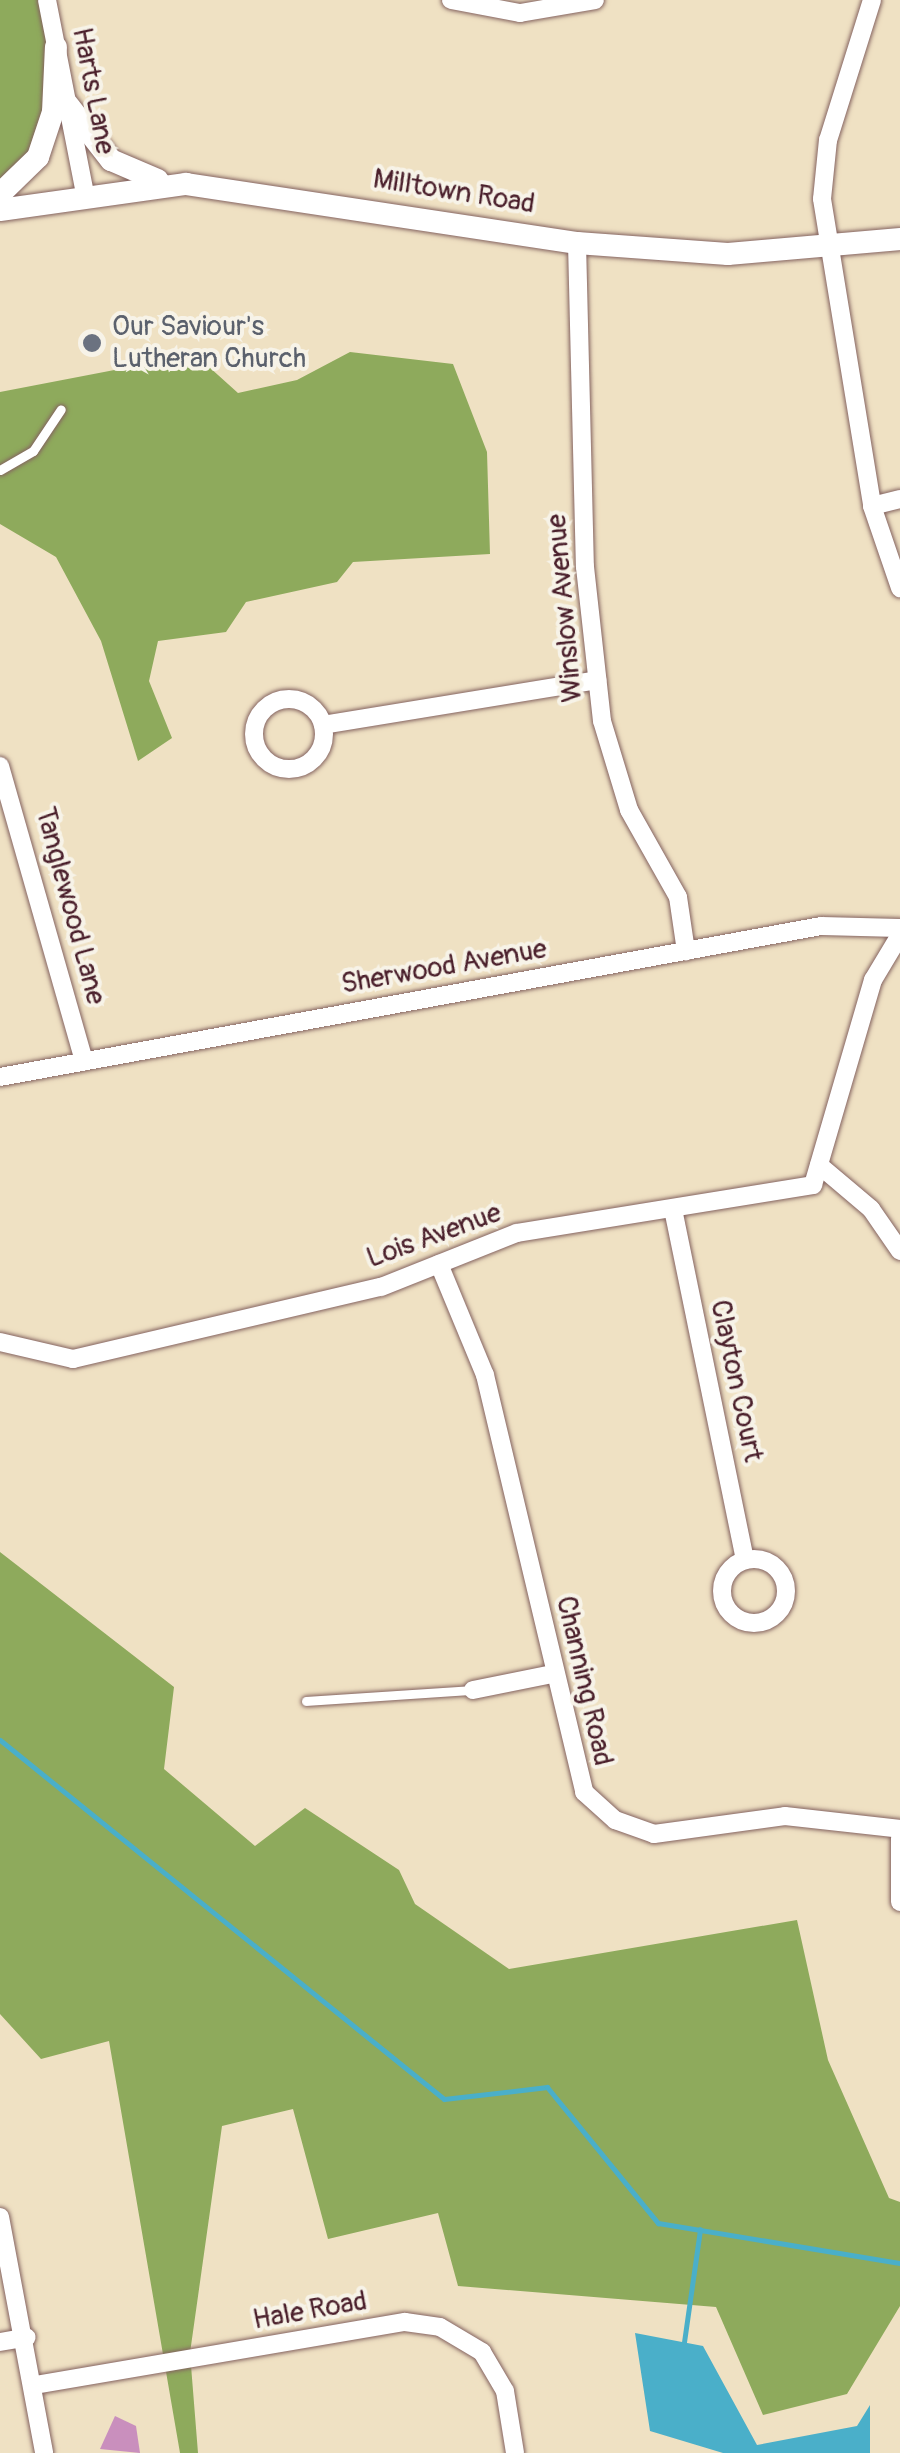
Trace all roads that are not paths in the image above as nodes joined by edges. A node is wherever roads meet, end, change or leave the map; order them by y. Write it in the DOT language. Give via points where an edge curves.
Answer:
graph roads {
  1 [pos="47,0"];
  2 [pos="450,0"];
  3 [pos="595,0"];
  4 [pos="872,0"];
  5 [pos="56,47"];
  6 [pos="68,106"];
  7 [pos="186,184"];
  8 [pos="85,193"];
  9 [pos="0,194"];
  10 [pos="0,210"];
  11 [pos="900,239"];
  12 [pos="577,243"];
  13 [pos="827,251"];
  14 [pos="62,410"];
  15 [pos="0,470"];
  16 [pos="900,498"];
  17 [pos="872,506"];
  18 [pos="900,588"];
  19 [pos="598,680"];
  20 [pos="323,725"];
  21 [pos="0,766"];
  22 [pos="900,932"];
  23 [pos="686,951"];
  24 [pos="84,1062"];
  25 [pos="0,1077"];
  26 [pos="819,1165"];
  27 [pos="674,1214"];
  28 [pos="900,1251"];
  29 [pos="439,1264"];
  30 [pos="0,1342"];
  31 [pos="745,1560"];
  32 [pos="552,1674"];
  33 [pos="474,1690"];
  34 [pos="306,1700"];
  35 [pos="900,1830"];
  36 [pos="900,1838"];
  37 [pos="900,1902"];
  38 [pos="0,2217"];
  39 [pos="27,2337"];
  40 [pos="0,2342"];
  41 [pos="35,2385"];
  42 [pos="44,2453"];
  43 [pos="516,2453"];
  1 -- 5 [label="street, Harts Lane"];
  2 -- 3 [label="street" via="520,13"];
  4 -- 13 [label="street" via="828,140"];
  5 -- 6 [label="street, Harts Lane"];
  5 -- 9 [label="street" via="53,112 38,157"];
  6 -- 7 [label="street" via="125,172"];
  6 -- 8 [label="street, Harts Lane"];
  7 -- 8 [label="street, Milltown Road"];
  7 -- 12 [label="street, Milltown Road"];
  8 -- 10 [label="street, Milltown Road"];
  11 -- 13 [label="street, Milltown Road"];
  12 -- 13 [label="street, Milltown Road"];
  12 -- 19 [label="street, Winslow Avenue" via="585,567"];
  13 -- 17 [label="street"];
  14 -- 15 [label="lane" via="32,451"];
  16 -- 17 [label="street"];
  17 -- 18 [label="street"];
  19 -- 20 [label="street"];
  19 -- 23 [label="street, Winslow Avenue" via="628,810 678,897"];
  21 -- 24 [label="street, Tanglewood Lane"];
  22 -- 23 [label="street, Sherwood Avenue" via="820,926"];
  22 -- 26 [label="street" via="874,980"];
  23 -- 24 [label="street, Sherwood Avenue"];
  24 -- 25 [label="street, Sherwood Avenue"];
  26 -- 27 [label="street, Lois Avenue" via="812,1185"];
  26 -- 28 [label="street" via="871,1208"];
  27 -- 29 [label="street, Lois Avenue" via="517,1233"];
  27 -- 31 [label="street, Clayton Court"];
  29 -- 30 [label="street, Lois Avenue" via="382,1287 73,1359"];
  29 -- 32 [label="street, Channing Road" via="489,1391"];
  32 -- 33 [label="street"];
  32 -- 35 [label="street, Channing Road" via="574,1774 598,1808 634,1829 674,1834 818,1815"];
  33 -- 34 [label="lane"];
  36 -- 37 [label="street"];
  38 -- 39 [label="street"];
  39 -- 40 [label="street"];
  39 -- 41 [label="street"];
  41 -- 42 [label="street"];
  41 -- 43 [label="street, Hale Road" via="405,2322 440,2327 482,2352 504,2391"];
}
